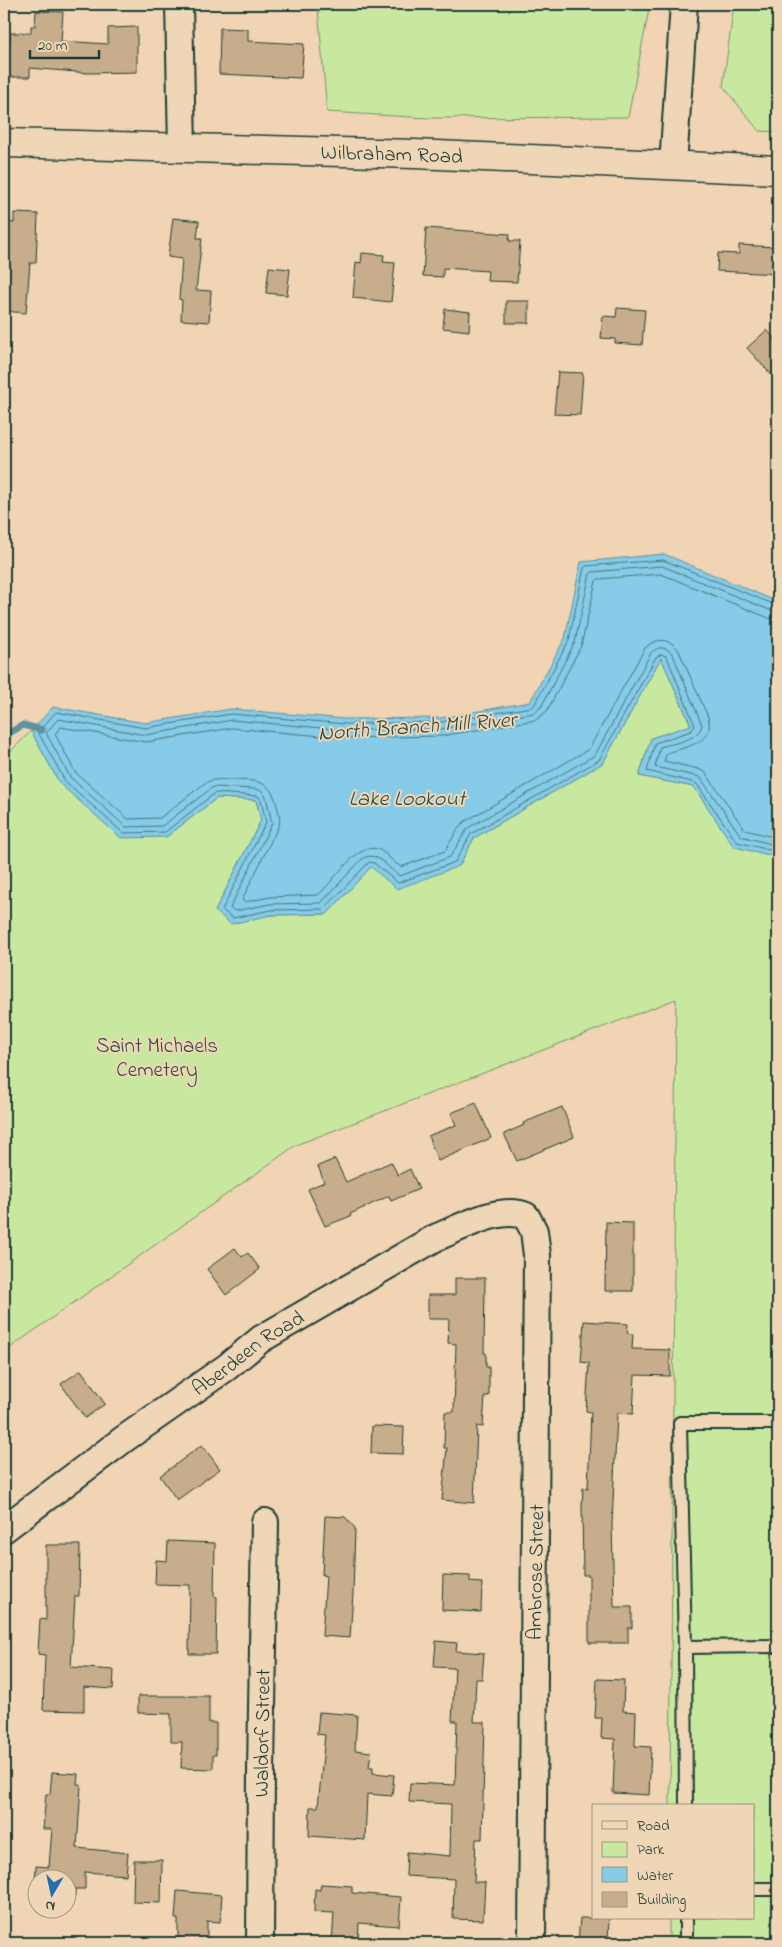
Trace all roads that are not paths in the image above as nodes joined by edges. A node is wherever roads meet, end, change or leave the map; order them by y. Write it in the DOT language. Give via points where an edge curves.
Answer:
graph roads {
  1 [pos="180,4"];
  2 [pos="684,4"];
  3 [pos="4,143"];
  4 [pos="182,148"];
  5 [pos="673,165"];
  6 [pos="778,170"];
  7 [pos="513,1213"];
  8 [pos="778,1423"];
  9 [pos="265,1522"];
  10 [pos="4,1529"];
  11 [pos="778,1646"];
  12 [pos="685,1647"];
  13 [pos="686,1804"];
  14 [pos="754,1889"];
  15 [pos="778,1889"];
  16 [pos="686,1920"];
  17 [pos="260,1943"];
  18 [pos="532,1943"];
  19 [pos="686,1943"];
  1 -- 4 [label="street"];
  2 -- 5 [label="street"];
  3 -- 4 [label="main road, Wilbraham Road"];
  4 -- 5 [label="main road, Wilbraham Road"];
  5 -- 6 [label="main road, Wilbraham Road"];
  7 -- 10 [label="street, Aberdeen Road" via="484,1218 436,1238 261,1339"];
  7 -- 18 [label="street, Ambrose Street" via="529,1220 537,1255"];
  8 -- 12 [label="lane" via="680,1423"];
  9 -- 17 [label="street, Waldorf Street"];
  11 -- 12 [label="lane"];
  12 -- 13 [label="lane"];
  14 -- 15 [label="lane"];
  16 -- 19 [label="lane"];
}
